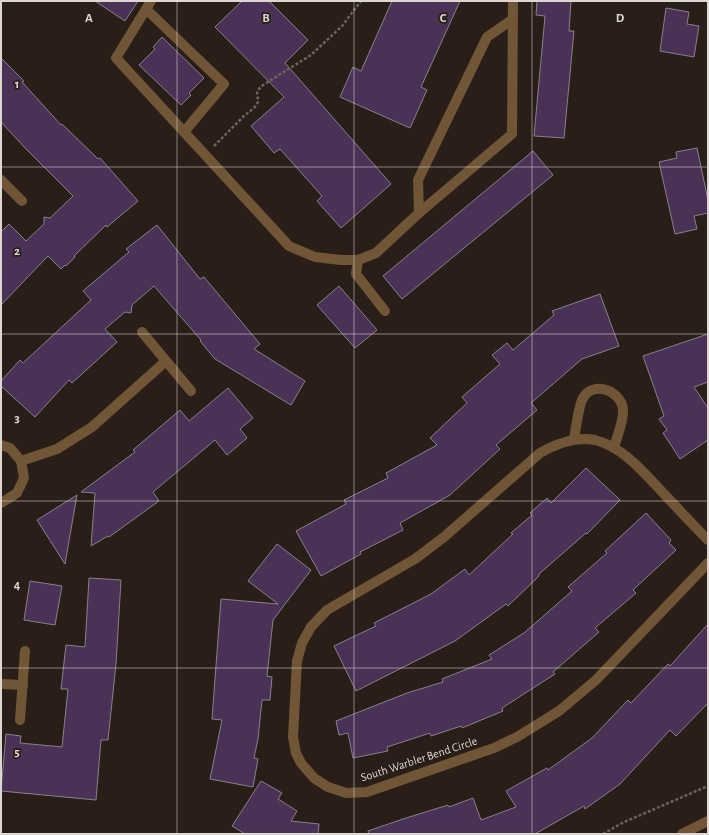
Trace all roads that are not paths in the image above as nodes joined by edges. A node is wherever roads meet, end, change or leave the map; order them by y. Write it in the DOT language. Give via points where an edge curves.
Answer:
graph roads {
  1 [pos="513,1"];
  2 [pos="148,5"];
  3 [pos="513,19"];
  4 [pos="184,132"];
  5 [pos="1,180"];
  6 [pos="22,201"];
  7 [pos="419,213"];
  8 [pos="358,260"];
  9 [pos="385,311"];
  10 [pos="142,332"];
  11 [pos="166,361"];
  12 [pos="191,391"];
  13 [pos="574,440"];
  14 [pos="1,445"];
  15 [pos="614,448"];
  16 [pos="21,461"];
  17 [pos="1,503"];
  18 [pos="708,540"];
  19 [pos="708,564"];
  20 [pos="25,651"];
  21 [pos="1,684"];
  22 [pos="22,686"];
  23 [pos="20,720"];
  24 [pos="708,821"];
  25 [pos="682,834"];
  1 -- 3 [label="street"];
  2 -- 4 [label="street" via="116,58"];
  2 -- 4 [label="street" via="224,84"];
  3 -- 7 [label="street" via="487,37 418,180"];
  3 -- 7 [label="street" via="512,134"];
  4 -- 8 [label="street" via="289,246 315,257"];
  5 -- 6 [label="street"];
  7 -- 8 [label="street" via="376,253"];
  8 -- 9 [label="street" via="356,274"];
  10 -- 11 [label="street"];
  11 -- 12 [label="street"];
  11 -- 16 [label="street" via="92,427 57,449"];
  13 -- 15 [label="street, South Warbler Bend Circle" via="595,440"];
  13 -- 15 [label="street" via="582,400 589,391 599,388 609,390 619,398 622,409 621,424"];
  13 -- 19 [label="street, South Warbler Bend Circle" via="557,443 540,453 444,537 415,559 327,610 311,627 302,643 297,661 293,737 296,753 314,778 328,787 346,793 367,792 494,748 517,737 559,712 596,680"];
  14 -- 16 [label="street" via="10,448"];
  15 -- 18 [label="street" via="641,470"];
  16 -- 17 [label="street" via="24,478 17,493"];
  20 -- 22 [label="street"];
  21 -- 22 [label="street"];
  22 -- 23 [label="street"];
  24 -- 25 [label="street"];
}
